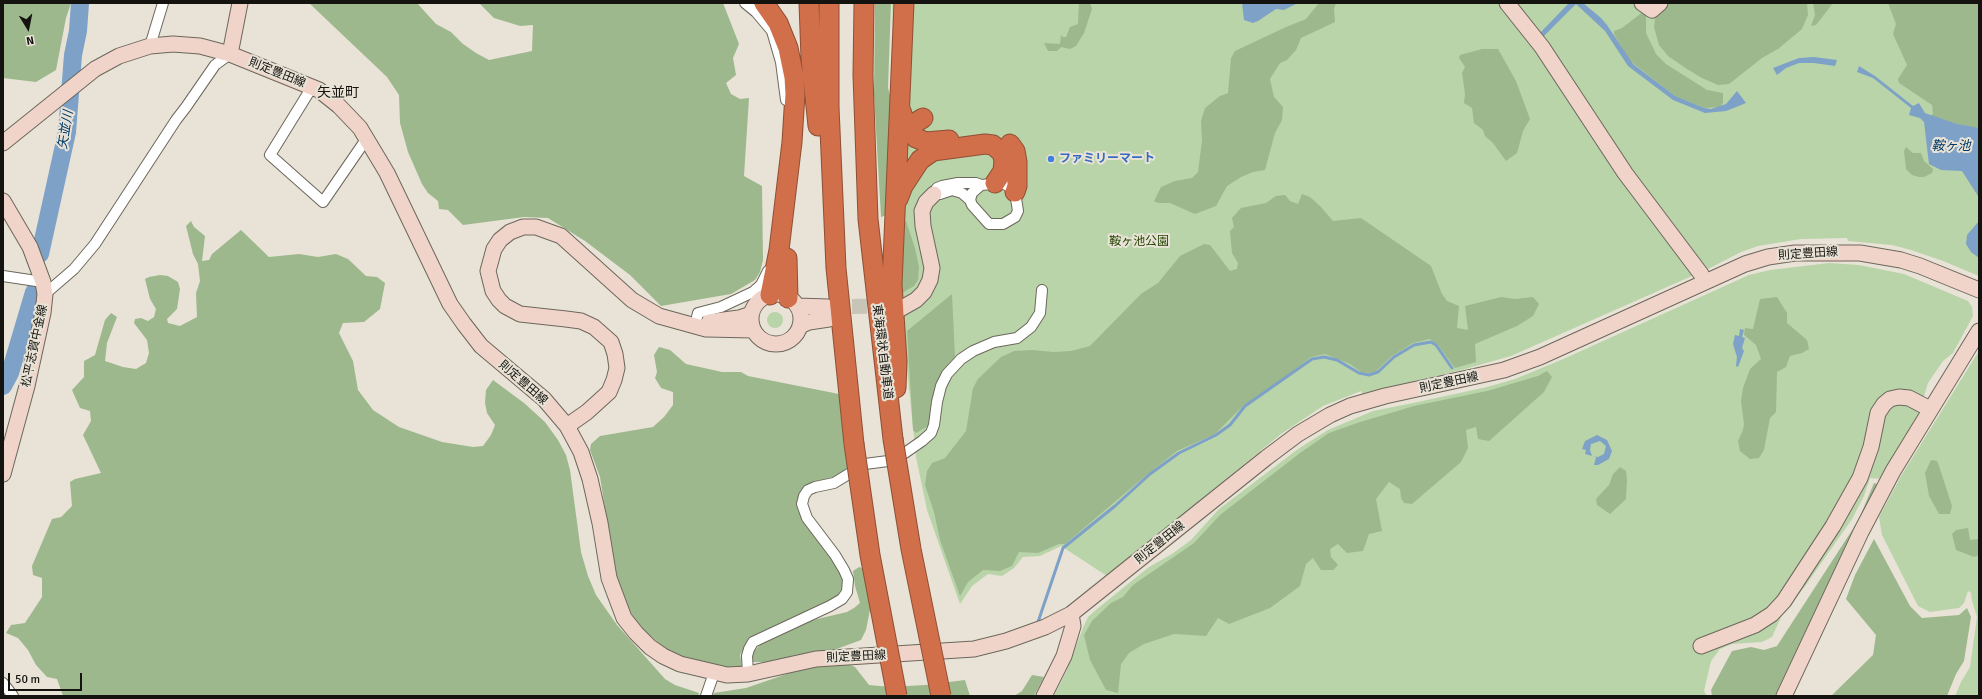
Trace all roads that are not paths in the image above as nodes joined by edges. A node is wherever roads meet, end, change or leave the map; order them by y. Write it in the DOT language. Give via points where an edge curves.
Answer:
graph roads {
  1 [pos="163,3"];
  2 [pos="240,3"];
  3 [pos="745,3"];
  4 [pos="764,3"];
  5 [pos="781,3"];
  6 [pos="809,3"];
  7 [pos="829,3"];
  8 [pos="864,3"];
  9 [pos="904,3"];
  10 [pos="1507,3"];
  11 [pos="1642,3"];
  12 [pos="1660,3"];
  13 [pos="150,46"];
  14 [pos="230,54"];
  15 [pos="312,87"];
  16 [pos="900,102"];
  17 [pos="923,118"];
  18 [pos="366,138"];
  19 [pos="916,138"];
  20 [pos="3,143"];
  21 [pos="988,184"];
  22 [pos="1014,192"];
  23 [pos="934,194"];
  24 [pos="970,200"];
  25 [pos="3,202"];
  26 [pos="894,225"];
  27 [pos="836,268"];
  28 [pos="3,276"];
  29 [pos="1705,282"];
  30 [pos="44,288"];
  31 [pos="1042,290"];
  32 [pos="1979,290"];
  33 [pos="785,299"];
  34 [pos="900,306"];
  35 [pos="751,314"];
  36 [pos="695,325"];
  37 [pos="800,326"];
  38 [pos="753,330"];
  39 [pos="1979,331"];
  40 [pos="1930,409"];
  41 [pos="567,426"];
  42 [pos="894,439"];
  43 [pos="3,474"];
  44 [pos="1071,614"];
  45 [pos="1701,646"];
  46 [pos="714,673"];
  47 [pos="748,674"];
  48 [pos="3,683"];
  49 [pos="13,696"];
  50 [pos="706,696"];
  51 [pos="897,696"];
  52 [pos="941,696"];
  53 [pos="1044,696"];
  54 [pos="1784,696"];
  1 -- 13 [label="street"];
  2 -- 14 [label="main road"];
  3 -- 36 [label="street" via="772,31 782,62 786,90 787,120 768,273 762,284 753,292 721,308 698,313"];
  4 -- 33 [label="highway" via="778,22 788,48 794,77 792,142 779,250"];
  5 -- 33 [label="highway" via="800,63 803,102"];
  6 -- 27 [label="highway" via="811,58 820,147"];
  7 -- 27 [label="highway" via="829,107"];
  8 -- 42 [label="highway, 東海環状自動車道" via="863,75 868,219"];
  9 -- 16 [label="highway"];
  10 -- 29 [label="main road" via="1542,47 1625,172"];
  11 -- 12 [label="main road" via="1652,10"];
  13 -- 14 [label="main road, 則定豊田線" via="200,46"];
  13 -- 20 [label="main road, 則定豊田線" via="119,56 95,69"];
  14 -- 15 [label="main road, 則定豊田線"];
  14 -- 30 [label="street" via="215,65 95,244 74,269"];
  15 -- 18 [label="main road, 則定豊田線" via="339,106"];
  15 -- 18 [label="street" via="270,155 323,202"];
  16 -- 19 [label="highway" via="906,126"];
  16 -- 26 [label="highway"];
  17 -- 19 [label="highway" via="912,128"];
  18 -- 41 [label="main road, 則定豊田線" via="387,173 450,304 481,346 544,399"];
  19 -- 22 [label="highway" via="932,143 988,134 1005,139 1015,151 1017,162 1017,186"];
  21 -- 22 [label="street" via="1007,185"];
  21 -- 23 [label="street" via="953,184 936,188"];
  21 -- 24 [label="street" via="972,193"];
  21 -- 26 [label="highway" via="1003,171 1002,153 993,145 933,151 920,160 903,186 896,205"];
  22 -- 24 [label="street" via="1018,211 1015,217 1003,224 989,224"];
  23 -- 24 [label="street" via="952,190 962,193"];
  23 -- 34 [label="main road" via="922,211 932,268 930,280 916,300"];
  25 -- 30 [label="main road, 松平志賀中金線" via="30,247"];
  26 -- 42 [label="highway" via="892,284 897,361"];
  27 -- 51 [label="highway, bridge" via="854,444 870,555"];
  28 -- 30 [label="street"];
  29 -- 32 [label="main road, 則定豊田線" via="1768,257 1795,253 1837,252 1901,260"];
  29 -- 44 [label="main road, 則定豊田線" via="1504,370 1384,396 1330,415 1271,454"];
  30 -- 43 [label="main road, 松平志賀中金線" via="43,313 27,386"];
  31 -- 47 [label="street" via="1040,313 1031,328 1017,338 994,342 973,351 953,367 941,386 931,433 922,441 899,457 865,464 834,483 808,490 802,504 807,518 835,555 848,579 847,592 842,599 753,642 747,656"];
  33 -- 35 [label="main road" via="758,301"];
  33 -- 37 [label="main road" via="801,319"];
  33 -- 37 [label="main road" via="828,313"];
  35 -- 36 [label="main road"];
  35 -- 38 [label="main road"];
  36 -- 38 [label="main road" via="706,329"];
  36 -- 41 [label="main road" via="670,320 646,310 555,233 536,227 523,227 510,232 494,249 489,265 489,280 499,300 520,314 566,319 594,327 611,342 616,354 617,368 609,392"];
  37 -- 38 [label="main road" via="792,338 778,344 763,341"];
  39 -- 40 [label="main road"];
  40 -- 45 [label="main road" via="1909,398 1890,399 1884,404 1878,412 1871,447 1860,478 1833,526 1784,601 1772,614 1755,626"];
  40 -- 54 [label="main road" via="1861,532"];
  41 -- 46 [label="main road, 則定豊田線" via="581,452 590,479 609,578 624,618 636,634 663,656 680,664"];
  42 -- 52 [label="highway, 東海環状自動車道, bridge" via="911,549"];
  44 -- 47 [label="main road, 則定豊田線" via="1019,637 974,649 816,659"];
  44 -- 53 [label="main road" via="1073,626 1064,656"];
  46 -- 47 [label="main road, 則定豊田線"];
  46 -- 50 [label="street"];
  48 -- 49 [label="street"];
}
